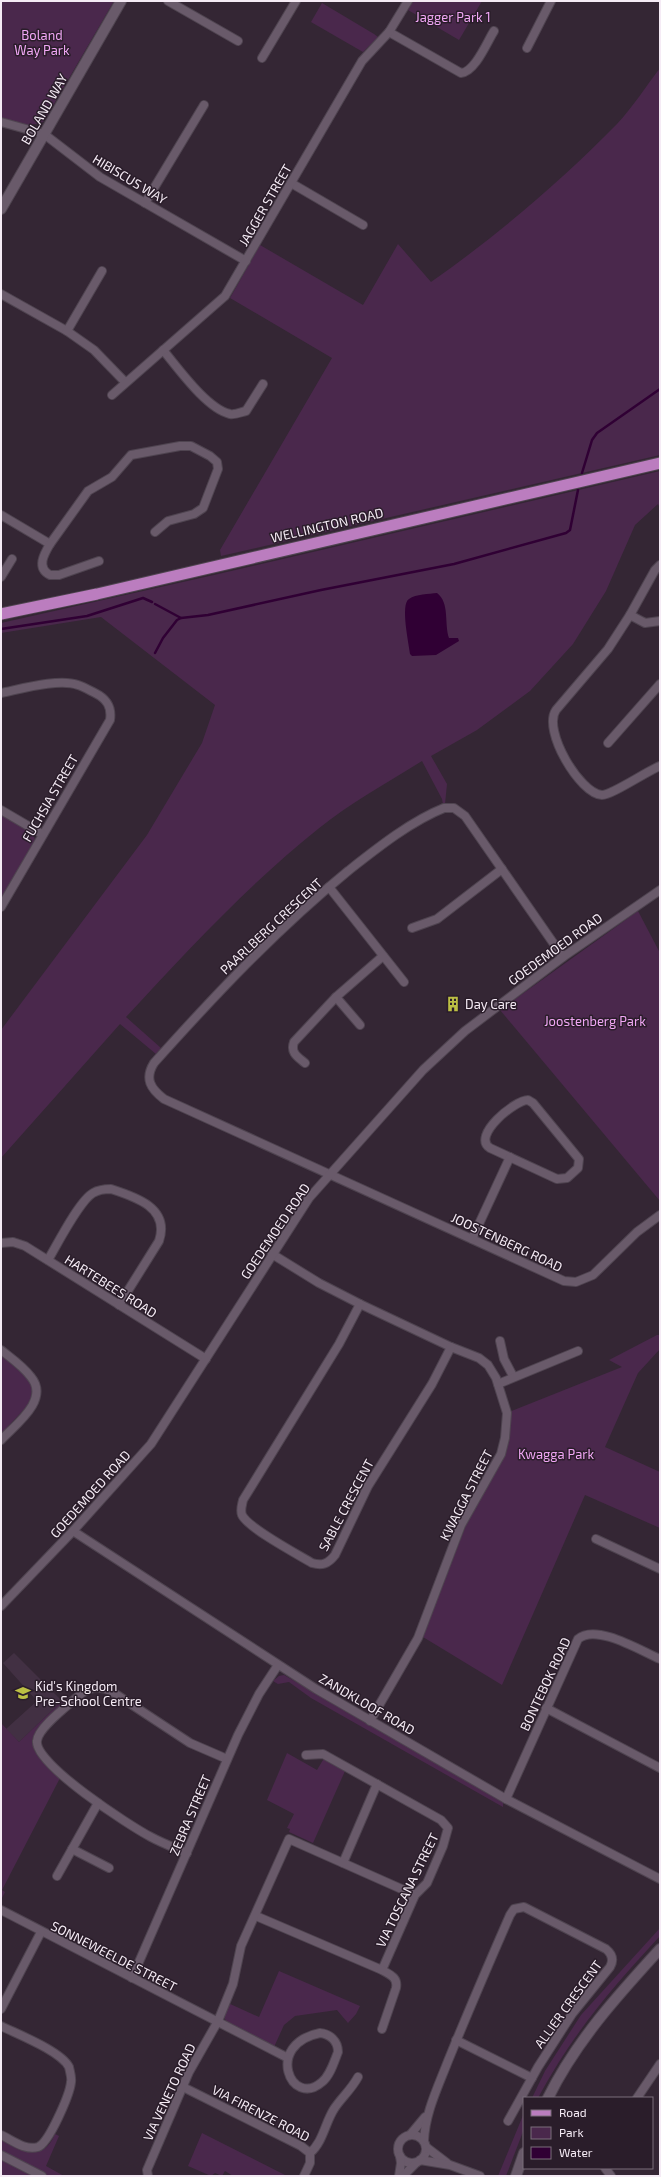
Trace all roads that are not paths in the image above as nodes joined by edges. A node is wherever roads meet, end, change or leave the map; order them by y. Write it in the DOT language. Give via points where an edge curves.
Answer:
graph roads {
  1 [pos="121,1"];
  2 [pos="168,1"];
  3 [pos="296,1"];
  4 [pos="408,1"];
  5 [pos="551,1"];
  6 [pos="494,31"];
  7 [pos="389,32"];
  8 [pos="238,41"];
  9 [pos="527,48"];
  10 [pos="262,58"];
  11 [pos="204,105"];
  12 [pos="1,122"];
  13 [pos="44,134"];
  14 [pos="291,183"];
  15 [pos="145,203"];
  16 [pos="1,209"];
  17 [pos="363,225"];
  18 [pos="246,261"];
  19 [pos="102,271"];
  20 [pos="1,294"];
  21 [pos="67,331"];
  22 [pos="163,350"];
  23 [pos="125,382"];
  24 [pos="263,384"];
  25 [pos="112,395"];
  26 [pos="660,463"];
  27 [pos="1,515"];
  28 [pos="155,532"];
  29 [pos="50,544"];
  30 [pos="12,559"];
  31 [pos="99,561"];
  32 [pos="660,565"];
  33 [pos="1,577"];
  34 [pos="1,614"];
  35 [pos="630,615"];
  36 [pos="660,621"];
  37 [pos="660,685"];
  38 [pos="1,693"];
  39 [pos="608,743"];
  40 [pos="660,766"];
  41 [pos="1,810"];
  42 [pos="42,834"];
  43 [pos="502,869"];
  44 [pos="329,887"];
  45 [pos="660,890"];
  46 [pos="1,906"];
  47 [pos="412,928"];
  48 [pos="384,956"];
  49 [pos="563,957"];
  50 [pos="404,982"];
  51 [pos="336,997"];
  52 [pos="360,1025"];
  53 [pos="305,1063"];
  54 [pos="510,1157"];
  55 [pos="330,1173"];
  56 [pos="660,1215"];
  57 [pos="472,1239"];
  58 [pos="1,1243"];
  59 [pos="272,1254"];
  60 [pos="48,1260"];
  61 [pos="360,1304"];
  62 [pos="119,1305"];
  63 [pos="500,1341"];
  64 [pos="451,1347"];
  65 [pos="1,1350"];
  66 [pos="578,1351"];
  67 [pos="206,1359"];
  68 [pos="514,1376"];
  69 [pos="498,1384"];
  70 [pos="1,1440"];
  71 [pos="73,1531"];
  72 [pos="596,1539"];
  73 [pos="660,1569"];
  74 [pos="1,1606"];
  75 [pos="660,1659"];
  76 [pos="278,1665"];
  77 [pos="546,1708"];
  78 [pos="370,1720"];
  79 [pos="306,1755"];
  80 [pos="227,1759"];
  81 [pos="660,1768"];
  82 [pos="377,1784"];
  83 [pos="506,1799"];
  84 [pos="98,1803"];
  85 [pos="72,1849"];
  86 [pos="187,1853"];
  87 [pos="344,1863"];
  88 [pos="109,1868"];
  89 [pos="57,1876"];
  90 [pos="660,1879"];
  91 [pos="415,1895"];
  92 [pos="1,1910"];
  93 [pos="256,1916"];
  94 [pos="41,1932"];
  95 [pos="660,1948"];
  96 [pos="382,1970"];
  97 [pos="132,1978"];
  98 [pos="1,2009"];
  99 [pos="218,2021"];
  100 [pos="1,2026"];
  101 [pos="382,2029"];
  102 [pos="456,2040"];
  103 [pos="288,2058"];
  104 [pos="660,2064"];
  105 [pos="358,2077"];
  106 [pos="532,2078"];
  107 [pos="183,2087"];
  108 [pos="549,2097"];
  109 [pos="638,2097"];
  110 [pos="428,2111"];
  111 [pos="508,2121"];
  112 [pos="1,2135"];
  113 [pos="410,2135"];
  114 [pos="425,2144"];
  115 [pos="310,2153"];
  116 [pos="1,2155"];
  117 [pos="523,2155"];
  118 [pos="400,2156"];
  119 [pos="418,2161"];
  120 [pos="450,2165"];
  121 [pos="42,2176"];
  122 [pos="148,2176"];
  123 [pos="304,2176"];
  124 [pos="399,2176"];
  125 [pos="403,2176"];
  126 [pos="480,2176"];
  127 [pos="516,2176"];
  1 -- 13 [label="street, BOLAND WAY"];
  2 -- 8 [label="street"];
  3 -- 10 [label="street"];
  4 -- 7 [label="street, JAGGER STREET"];
  5 -- 9 [label="street"];
  6 -- 7 [label="street" via="474,64 467,72 461,73"];
  7 -- 14 [label="street, JAGGER STREET" via="362,62"];
  11 -- 15 [label="street"];
  12 -- 13 [label="street, HIBISCUS WAY"];
  13 -- 15 [label="street, HIBISCUS WAY" via="91,171"];
  13 -- 16 [label="street, BOLAND WAY"];
  14 -- 17 [label="street"];
  14 -- 18 [label="street, JAGGER STREET"];
  15 -- 18 [label="street, HIBISCUS WAY"];
  18 -- 22 [label="street, JAGGER STREET" via="222,300"];
  19 -- 21 [label="street"];
  20 -- 21 [label="street"];
  21 -- 23 [label="street" via="94,350"];
  22 -- 23 [label="street, JAGGER STREET"];
  22 -- 24 [label="street" via="201,394 230,414 246,411"];
  23 -- 25 [label="street, JAGGER STREET"];
  26 -- 34 [label="main road, WELLINGTON ROAD"];
  27 -- 29 [label="street"];
  28 -- 29 [label="street" via="168,520 194,514 203,508 218,469 217,462 201,450 191,446 180,446 131,455 112,477 88,491"];
  29 -- 31 [label="street" via="42,561 44,570 50,575 59,575"];
  30 -- 33 [label="street"];
  32 -- 35 [label="street"];
  35 -- 36 [label="street" via="645,624"];
  35 -- 40 [label="street" via="608,648 552,719 556,739 564,756 584,786 598,794 613,792"];
  37 -- 39 [label="street"];
  38 -- 42 [label="street, FUCHSIA STREET" via="71,683 106,700 110,707 110,720"];
  41 -- 42 [label="street"];
  42 -- 46 [label="street, FUCHSIA STREET"];
  43 -- 44 [label="street, PAARLBERG CRESCENT" via="462,813 454,808 448,808 391,838"];
  43 -- 47 [label="street" via="437,919"];
  43 -- 49 [label="street, PAARLBERG CRESCENT"];
  44 -- 48 [label="street"];
  44 -- 55 [label="street, PAARLBERG CRESCENT" via="234,975 154,1063 148,1075 152,1088 164,1099"];
  45 -- 49 [label="street, GOEDEMOED ROAD"];
  48 -- 50 [label="street"];
  48 -- 51 [label="street"];
  49 -- 55 [label="street, GOEDEMOED ROAD" via="444,1049"];
  51 -- 52 [label="street"];
  51 -- 53 [label="street" via="294,1042 294,1054"];
  54 -- 54 [label="street" via="488,1146 485,1135 502,1115 521,1101 528,1100 578,1157 580,1163 569,1177 560,1180"];
  54 -- 57 [label="street"];
  55 -- 57 [label="street, JOOSTENBERG ROAD"];
  55 -- 59 [label="street, GOEDEMOED ROAD" via="308,1198"];
  56 -- 57 [label="street, JOOSTENBERG ROAD" via="637,1232 593,1275 576,1282 557,1279"];
  58 -- 60 [label="street, HARTEBEES ROAD" via="19,1243"];
  59 -- 61 [label="street, KWAGGA STREET"];
  59 -- 67 [label="street, GOEDEMOED ROAD"];
  60 -- 62 [label="street, HARTEBEES ROAD"];
  60 -- 62 [label="street" via="84,1202 93,1193 111,1189 148,1206 159,1216 162,1234"];
  61 -- 64 [label="street, KWAGGA STREET"];
  61 -- 64 [label="street, SABLE CRESCENT" via="336,1350 241,1507 242,1514 251,1525 312,1563 328,1563 335,1555 368,1486 432,1384"];
  62 -- 67 [label="street, HARTEBEES ROAD"];
  63 -- 68 [label="street" via="504,1359"];
  64 -- 69 [label="street, KWAGGA STREET" via="479,1358 488,1365"];
  65 -- 70 [label="street" via="30,1374 37,1393 33,1406"];
  66 -- 68 [label="street"];
  67 -- 71 [label="street, GOEDEMOED ROAD" via="151,1444"];
  68 -- 69 [label="street"];
  69 -- 78 [label="street, KWAGGA STREET" via="507,1413 501,1454 461,1525 418,1638"];
  71 -- 74 [label="street, GOEDEMOED ROAD"];
  71 -- 76 [label="street, ZANDKLOOF ROAD"];
  72 -- 73 [label="street"];
  75 -- 77 [label="street, BONTEBOK ROAD" via="602,1634 584,1634 574,1644"];
  76 -- 78 [label="street, ZANDKLOOF ROAD"];
  76 -- 80 [label="street, ZEBRA STREET" via="248,1714"];
  77 -- 81 [label="street"];
  77 -- 83 [label="street, BONTEBOK ROAD"];
  78 -- 83 [label="street, ZANDKLOOF ROAD"];
  79 -- 82 [label="street" via="323,1754"];
  80 -- 84 [label="street" via="190,1743 106,1689 88,1689 43,1729 36,1744 41,1754 56,1770"];
  80 -- 86 [label="street, ZEBRA STREET"];
  82 -- 87 [label="street"];
  82 -- 91 [label="street, VIA TOSCANA STREET" via="442,1820 446,1825 448,1834 427,1883"];
  83 -- 90 [label="street, ZANDKLOOF ROAD"];
  84 -- 85 [label="street"];
  84 -- 86 [label="street" via="152,1838"];
  85 -- 88 [label="street"];
  85 -- 89 [label="street"];
  86 -- 97 [label="street, ZEBRA STREET"];
  87 -- 91 [label="street"];
  87 -- 93 [label="street, VIA VENETO ROAD" via="289,1839"];
  91 -- 96 [label="street, VIA TOSCANA STREET"];
  92 -- 94 [label="street, SONNEWEELDE STREET"];
  93 -- 96 [label="street"];
  93 -- 99 [label="street, VIA VENETO ROAD" via="241,1946 233,1984"];
  94 -- 97 [label="street, SONNEWEELDE STREET"];
  94 -- 98 [label="street"];
  95 -- 108 [label="street" via="593,2026"];
  96 -- 101 [label="street" via="394,1977 396,1985"];
  97 -- 99 [label="street, SONNEWEELDE STREET"];
  99 -- 103 [label="street, SONNEWEELDE STREET"];
  99 -- 107 [label="street, VIA VENETO ROAD"];
  100 -- 112 [label="street" via="61,2058 68,2067 71,2083 50,2134 42,2145 25,2147"];
  102 -- 106 [label="street"];
  102 -- 106 [label="street, ALLIER CRESCENT" via="510,1915 517,1907 527,1907 606,1949 612,1958 610,1967 572,2014"];
  102 -- 110 [label="street, ALLIER CRESCENT"];
  103 -- 103 [label="street" via="300,2042 312,2035 328,2035 338,2048 336,2058 324,2081 312,2087 302,2087 294,2082 287,2069"];
  104 -- 109 [label="street"];
  105 -- 115 [label="street, VIA FIRENZE ROAD" via="351,2090 333,2111 316,2147"];
  106 -- 111 [label="street, ALLIER CRESCENT"];
  107 -- 115 [label="street, VIA FIRENZE ROAD" via="301,2146"];
  107 -- 122 [label="street, VIA VENETO ROAD" via="150,2162"];
  110 -- 113 [label="street, ALLIER CRESCENT"];
  110 -- 114 [label="street, ALLIER CRESCENT" via="424,2129"];
  113 -- 114 [label="street" via="419,2137"];
  113 -- 118 [label="street" via="399,2143"];
  114 -- 119 [label="street" via="426,2153"];
  114 -- 120 [label="street"];
  115 -- 123 [label="street" via="310,2163"];
  116 -- 121 [label="street"];
  117 -- 127 [label="street"];
  118 -- 119 [label="street" via="407,2162"];
  118 -- 124 [label="street"];
  119 -- 120 [label="street"];
  119 -- 125 [label="street"];
  120 -- 126 [label="street"];
}
